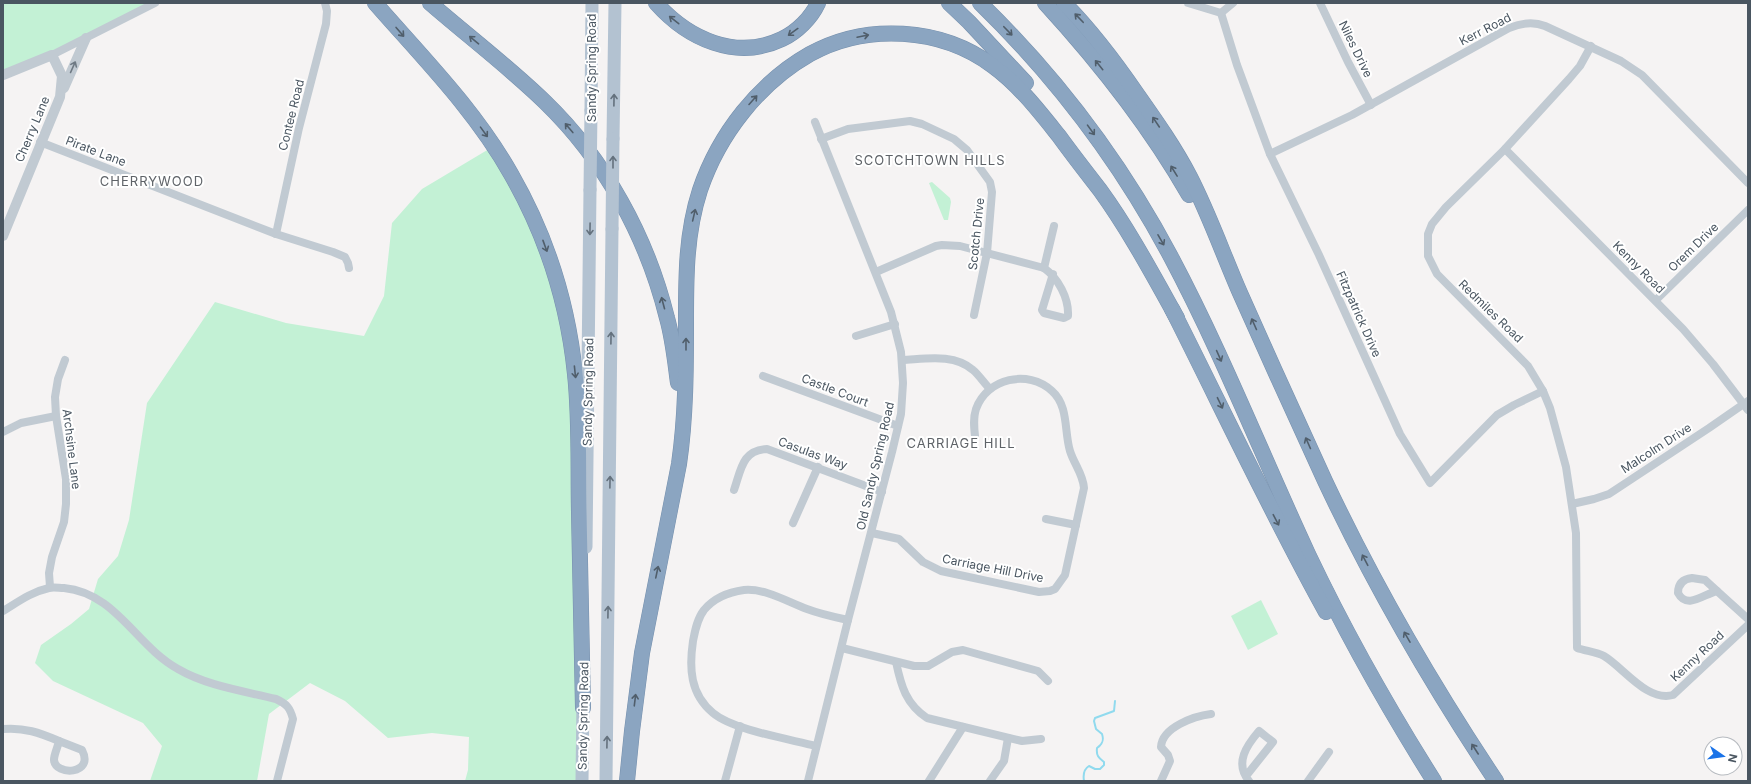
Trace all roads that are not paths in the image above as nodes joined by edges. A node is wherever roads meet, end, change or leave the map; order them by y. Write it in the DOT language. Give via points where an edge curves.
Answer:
graph roads {
  1 [pos="155,3"];
  2 [pos="325,3"];
  3 [pos="374,3"];
  4 [pos="430,3"];
  5 [pos="592,3"];
  6 [pos="615,3"];
  7 [pos="656,3"];
  8 [pos="818,3"];
  9 [pos="949,3"];
  10 [pos="980,3"];
  11 [pos="1045,3"];
  12 [pos="1064,3"];
  13 [pos="1188,3"];
  14 [pos="1233,3"];
  15 [pos="1320,3"];
  16 [pos="1220,13"];
  17 [pos="86,38"];
  18 [pos="1591,46"];
  19 [pos="52,55"];
  20 [pos="3,75"];
  21 [pos="60,97"];
  22 [pos="1371,105"];
  23 [pos="815,122"];
  24 [pos="821,139"];
  25 [pos="40,142"];
  26 [pos="1505,149"];
  27 [pos="1270,154"];
  28 [pos="1748,183"];
  29 [pos="1748,210"];
  30 [pos="1054,226"];
  31 [pos="276,234"];
  32 [pos="3,236"];
  33 [pos="987,253"];
  34 [pos="349,268"];
  35 [pos="1044,268"];
  36 [pos="876,272"];
  37 [pos="1053,274"];
  38 [pos="1239,292"];
  39 [pos="1656,300"];
  40 [pos="974,315"];
  41 [pos="1177,318"];
  42 [pos="895,324"];
  43 [pos="856,336"];
  44 [pos="65,360"];
  45 [pos="902,360"];
  46 [pos="763,376"];
  47 [pos="990,389"];
  48 [pos="1543,391"];
  49 [pos="1747,405"];
  50 [pos="56,416"];
  51 [pos="898,426"];
  52 [pos="3,432"];
  53 [pos="975,436"];
  54 [pos="818,467"];
  55 [pos="734,490"];
  56 [pos="882,492"];
  57 [pos="674,494"];
  58 [pos="1572,504"];
  59 [pos="1046,519"];
  60 [pos="793,523"];
  61 [pos="1076,526"];
  62 [pos="872,533"];
  63 [pos="50,587"];
  64 [pos="1717,591"];
  65 [pos="3,611"];
  66 [pos="1748,619"];
  67 [pos="848,620"];
  68 [pos="1748,625"];
  69 [pos="842,648"];
  70 [pos="1577,648"];
  71 [pos="896,662"];
  72 [pos="1048,681"];
  73 [pos="583,708"];
  74 [pos="1391,710"];
  75 [pos="1210,714"];
  76 [pos="740,726"];
  77 [pos="963,727"];
  78 [pos="3,729"];
  79 [pos="1008,738"];
  80 [pos="1041,739"];
  81 [pos="59,741"];
  82 [pos="816,746"];
  83 [pos="1329,752"];
  84 [pos="1247,778"];
  85 [pos="277,781"];
  86 [pos="582,781"];
  87 [pos="606,781"];
  88 [pos="627,781"];
  89 [pos="725,781"];
  90 [pos="808,781"];
  91 [pos="928,781"];
  92 [pos="990,781"];
  93 [pos="1161,781"];
  94 [pos="1308,781"];
  95 [pos="1434,781"];
  96 [pos="1496,781"];
  1 -- 17 [label="street"];
  2 -- 31 [label="street, Contee Road" via="326,24 299,128"];
  3 -- 73 [label="highway, one-way" via="455,94 494,146 527,203 554,270 565,309 575,376"];
  57 -- 4 [label="highway, one-way" via="679,412 674,353 660,292 636,229 607,178 568,127 524,83"];
  5 -- 73 [label="main road, Sandy Spring Road, one-way, bridge"];
  87 -- 6 [label="main road, Sandy Spring Road, one-way, bridge"];
  8 -- 7 [label="highway, one-way" via="809,18 787,37 761,47 746,49 732,48 703,38 674,21"];
  9 -- 41 [label="highway" via="1022,79 1081,152 1131,229"];
  10 -- 74 [label="highway, one-way" via="1066,97 1123,175 1171,256 1198,309 1309,557"];
  38 -- 11 [label="highway, one-way" via="1211,234 1160,148 1103,70"];
  38 -- 12 [label="highway, one-way" via="1191,179 1170,142 1114,61"];
  13 -- 16 [label="street"];
  14 -- 16 [label="street"];
  15 -- 22 [label="street, Niles Drive"];
  16 -- 27 [label="street, Fitzpatrick Drive"];
  17 -- 19 [label="street"];
  21 -- 17 [label="street, one-way"];
  18 -- 22 [label="street, Kerr Road" via="1540,24 1517,25"];
  18 -- 26 [label="street, Redmiles Road" via="1580,66"];
  18 -- 28 [label="street, Kerr Road" via="1642,75"];
  19 -- 20 [label="street"];
  19 -- 21 [label="street, Cherry Lane" via="62,76"];
  21 -- 25 [label="street, Cherry Lane"];
  22 -- 27 [label="street, Kerr Road"];
  23 -- 24 [label="street, Old Sandy Spring Road"];
  24 -- 33 [label="street, Scotch Drive" via="848,130 904,121 922,124 963,145 991,184"];
  24 -- 36 [label="street, Old Sandy Spring Road"];
  25 -- 31 [label="street, Pirate Lane"];
  25 -- 32 [label="street, Cherry Lane"];
  26 -- 39 [label="street, Kenny Road"];
  26 -- 48 [label="street, Redmiles Road" via="1432,224 1428,234 1428,256 1437,274 1452,291 1516,351"];
  27 -- 48 [label="street, Fitzpatrick Drive" via="1397,428 1430,483 1497,415"];
  29 -- 39 [label="street, Orem Drive"];
  30 -- 35 [label="street"];
  31 -- 34 [label="street, Pirate Lane" via="344,257"];
  33 -- 35 [label="street"];
  33 -- 36 [label="street" via="960,246 942,245"];
  33 -- 40 [label="street, Scotch Drive"];
  35 -- 37 [label="street"];
  36 -- 42 [label="street, Old Sandy Spring Road"];
  37 -- 37 [label="street" via="1066,303 1068,316 1064,318 1044,313 1042,310"];
  96 -- 38 [label="highway, one-way" via="1433,680 1354,540"];
  39 -- 49 [label="street, Kenny Road" via="1697,344"];
  57 -- 41 [label="highway, one-way" via="685,413 686,278 689,241 700,191 724,139 760,92 801,60 832,44 869,35 922,36 957,46 992,64 1024,93 1101,191"];
  41 -- 74 [label="highway, one-way" via="1298,561 1328,615"];
  42 -- 43 [label="street"];
  42 -- 45 [label="street, Old Sandy Spring Road"];
  44 -- 50 [label="street, Archsine Lane" via="55,396"];
  45 -- 47 [label="street" via="955,360 974,370"];
  45 -- 51 [label="street, Old Sandy Spring Road" via="903,394"];
  46 -- 51 [label="street, Castle Court"];
  47 -- 53 [label="street" via="976,409"];
  47 -- 61 [label="street, Carriage Hill Drive" via="1007,380 1025,379 1046,387 1057,397 1065,418 1070,450 1084,482 1084,494"];
  48 -- 58 [label="street, Redmiles Road" via="1566,467"];
  49 -- 58 [label="street, Malcolm Drive" via="1609,494"];
  50 -- 52 [label="street" via="21,423"];
  50 -- 63 [label="street, Archsine Lane" via="66,479 66,504 64,522 48,573"];
  51 -- 56 [label="street, Old Sandy Spring Road"];
  54 -- 55 [label="street, Casulas Way" via="761,449 752,452 745,459"];
  54 -- 56 [label="street, Casulas Way"];
  54 -- 60 [label="street"];
  56 -- 62 [label="street, Old Sandy Spring Road"];
  88 -- 57 [label="highway, one-way" via="642,653"];
  58 -- 70 [label="street, Redmiles Road" via="1577,567"];
  59 -- 61 [label="street"];
  61 -- 62 [label="street, Carriage Hill Drive" via="1065,574 1055,589 1045,592 940,571 923,562 899,540"];
  62 -- 67 [label="street, Old Sandy Spring Road"];
  63 -- 65 [label="street" via="27,596"];
  63 -- 85 [label="street" via="72,589 93,596 117,613 157,656 199,680 285,703 294,719"];
  64 -- 66 [label="street"];
  67 -- 69 [label="street, Old Sandy Spring Road"];
  67 -- 76 [label="street" via="820,614 751,590 727,594 705,610 697,625 692,652 691,669 694,685 712,713"];
  68 -- 70 [label="street, Kenny Road" via="1673,695 1668,696 1641,687 1603,655"];
  69 -- 71 [label="street"];
  69 -- 82 [label="street, Old Sandy Spring Road"];
  71 -- 72 [label="street" via="928,666 952,652 963,650 1038,671"];
  71 -- 77 [label="street" via="902,687 916,711 927,718"];
  73 -- 86 [label="main road, Sandy Spring Road"];
  74 -- 95 [label="highway"];
  75 -- 93 [label="street" via="1197,716 1182,723 1164,737 1162,747 1170,761"];
  76 -- 82 [label="street"];
  76 -- 89 [label="street"];
  77 -- 79 [label="street"];
  77 -- 91 [label="street"];
  78 -- 81 [label="street" via="30,730"];
  79 -- 80 [label="street" via="1022,741"];
  79 -- 92 [label="street" via="1004,761"];
  82 -- 90 [label="street, Old Sandy Spring Road"];
  83 -- 94 [label="street"];
  84 -- 84 [label="street" via="1273,742 1259,731 1248,743 1244,753 1242,762"];
}
